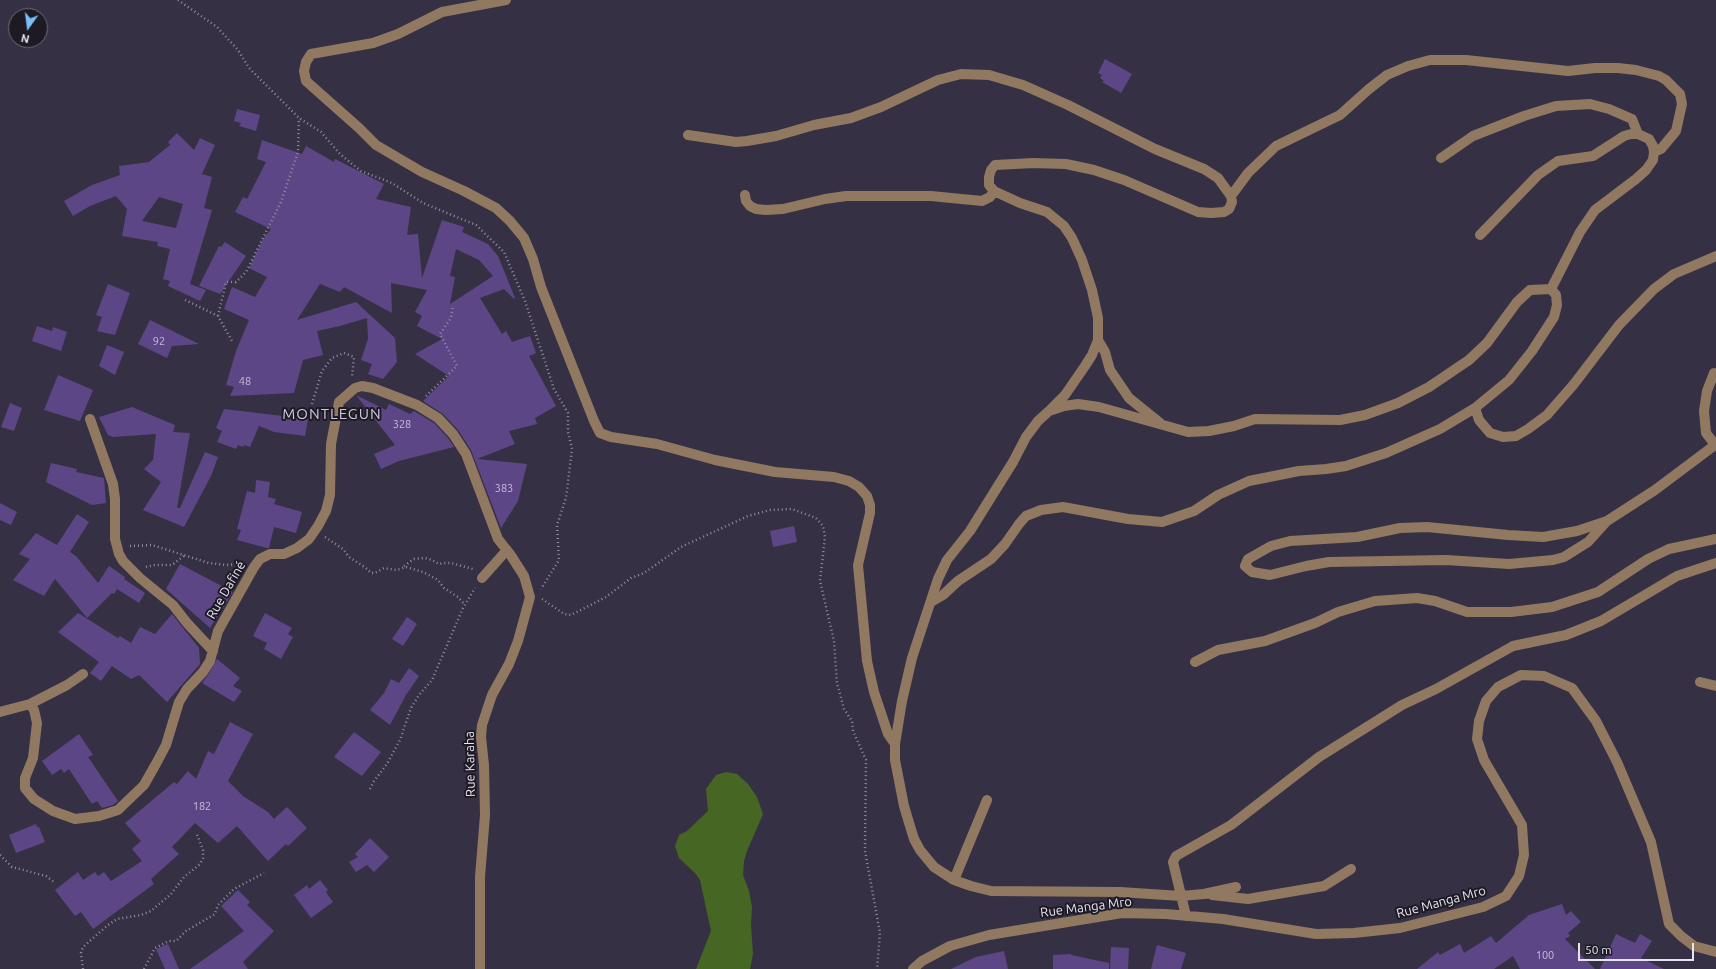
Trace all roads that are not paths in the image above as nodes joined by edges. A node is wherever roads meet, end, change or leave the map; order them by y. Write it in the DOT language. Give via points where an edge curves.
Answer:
graph roads {
  1 [pos="506,0"];
  2 [pos="1638,134"];
  3 [pos="688,135"];
  4 [pos="1654,152"];
  5 [pos="1441,158"];
  6 [pos="994,191"];
  7 [pos="746,195"];
  8 [pos="1231,196"];
  9 [pos="1480,235"];
  10 [pos="1716,256"];
  11 [pos="1551,289"];
  12 [pos="1098,340"];
  13 [pos="1714,373"];
  14 [pos="1475,408"];
  15 [pos="1049,410"];
  16 [pos="90,419"];
  17 [pos="1163,426"];
  18 [pos="1716,445"];
  19 [pos="1607,521"];
  20 [pos="1716,539"];
  21 [pos="507,550"];
  22 [pos="1716,563"];
  23 [pos="485,574"];
  24 [pos="931,602"];
  25 [pos="213,651"];
  26 [pos="1195,662"];
  27 [pos="83,674"];
  28 [pos="1700,682"];
  29 [pos="1716,686"];
  30 [pos="30,704"];
  31 [pos="0,712"];
  32 [pos="895,744"];
  33 [pos="987,800"];
  34 [pos="1351,869"];
  35 [pos="954,880"];
  36 [pos="1236,887"];
  37 [pos="1204,894"];
  38 [pos="1181,896"];
  39 [pos="1186,916"];
  40 [pos="1716,952"];
  41 [pos="480,969"];
  42 [pos="913,969"];
  1 -- 32 [label="street" via="442,12 398,34 373,43 311,54 304,71 306,81 376,145 422,172 496,208 510,221 524,238 533,259 541,287 600,433 775,472 834,477 849,481 863,491 870,505 870,513 858,565 867,661 888,734"];
  2 -- 4 [label="street" via="1649,139"];
  2 -- 5 [label="street" via="1632,119 1609,108 1590,104 1556,106 1473,136"];
  2 -- 9 [label="street" via="1624,136 1593,156 1558,162 1538,175"];
  3 -- 8 [label="street" via="736,142 776,136 851,118 946,78 961,74 989,75 1023,85 1166,154 1204,169 1218,178"];
  4 -- 8 [label="street" via="1661,149 1676,131 1682,104 1680,94 1659,76 1618,68 1568,71 1466,60 1430,60 1387,75 1340,115 1276,146 1248,173"];
  4 -- 11 [label="street" via="1653,160 1646,170 1595,210 1580,232"];
  6 -- 7 [label="street" via="990,197 982,201 931,196 846,196 766,210 756,210 750,206 746,201"];
  6 -- 8 [label="street" via="989,185 989,177 990,170 995,165 1033,163 1066,164 1094,170 1198,212 1224,212 1229,209"];
  6 -- 12 [label="street" via="1046,212 1064,226 1082,260 1092,290 1098,318"];
  10 -- 14 [label="street" via="1674,274 1654,289 1619,325 1574,384 1546,415 1528,429 1516,436 1503,437 1490,433 1481,424"];
  11 -- 14 [label="street" via="1556,295 1554,317 1509,380"];
  11 -- 17 [label="street" via="1530,290 1517,302 1487,343 1469,360 1398,403 1365,415 1340,420 1255,419 1209,431 1188,432"];
  12 -- 15 [label="street" via="1086,366 1065,395"];
  12 -- 17 [label="street" via="1105,352 1110,370 1129,398"];
  13 -- 18 [label="street" via="1707,391 1704,411 1706,433"];
  14 -- 24 [label="street" via="1440,429 1386,453 1346,466 1299,471 1250,481 1218,495 1194,511 1162,522 1128,519 1063,507 1041,510 1026,516 991,559"];
  15 -- 17 [label="street" via="1078,404 1099,407"];
  15 -- 24 [label="street" via="1026,437 990,501 947,560"];
  16 -- 25 [label="street" via="113,484 115,534 121,558 173,605"];
  18 -- 19 [label="street" via="1655,490"];
  19 -- 19 [label="street" via="1577,531 1543,537 1427,527 1400,528 1357,537 1290,541 1271,546 1254,555 1248,559 1245,566 1252,572 1270,575 1329,562 1538,562 1572,553 1588,542"];
  20 -- 26 [label="street" via="1670,549 1648,559 1598,592 1552,607 1511,612 1467,612 1436,601 1417,598 1375,601 1338,612 1265,641 1218,650"];
  21 -- 23 [label="street"];
  21 -- 25 [label="street, Rue Dafiné" via="498,539 466,454 438,418 417,405 373,388 355,388 339,402 331,444 330,495 326,511 309,539 297,548 284,554 270,554 260,559 218,631"];
  21 -- 41 [label="street, Rue Karaha" via="534,596 509,664 492,696 482,725 485,815 480,877"];
  22 -- 38 [label="street" via="1677,576 1601,621 1566,635 1513,646 1402,705 1356,733 1290,778 1231,825 1176,856 1173,862"];
  24 -- 32 [label="street" via="912,658"];
  25 -- 30 [label="street, Rue Dafiné" via="203,672 179,702 166,745 144,785 118,810 99,816 75,819 53,811 34,799 25,788 37,724"];
  27 -- 30 [label="street"];
  28 -- 29 [label="street"];
  30 -- 31 [label="street"];
  32 -- 35 [label="street" via="895,760 904,806 914,839 934,867"];
  33 -- 35 [label="street"];
  34 -- 37 [label="street" via="1324,886 1279,895 1248,899"];
  35 -- 38 [label="street" via="990,891 1120,892"];
  36 -- 37 [label="street"];
  37 -- 38 [label="street"];
  38 -- 39 [label="street"];
  39 -- 40 [label="street, Rue Manga Mro" via="1316,934 1354,933 1400,928 1483,907 1506,896 1519,876 1524,855 1522,825 1484,760 1477,739 1479,721 1486,701 1498,686 1521,675 1544,676 1572,688 1596,721 1617,762 1651,842 1669,924 1694,946"];
  39 -- 42 [label="street, Rue Manga Mro" via="1122,913 1002,933 950,946 922,961"];
}
